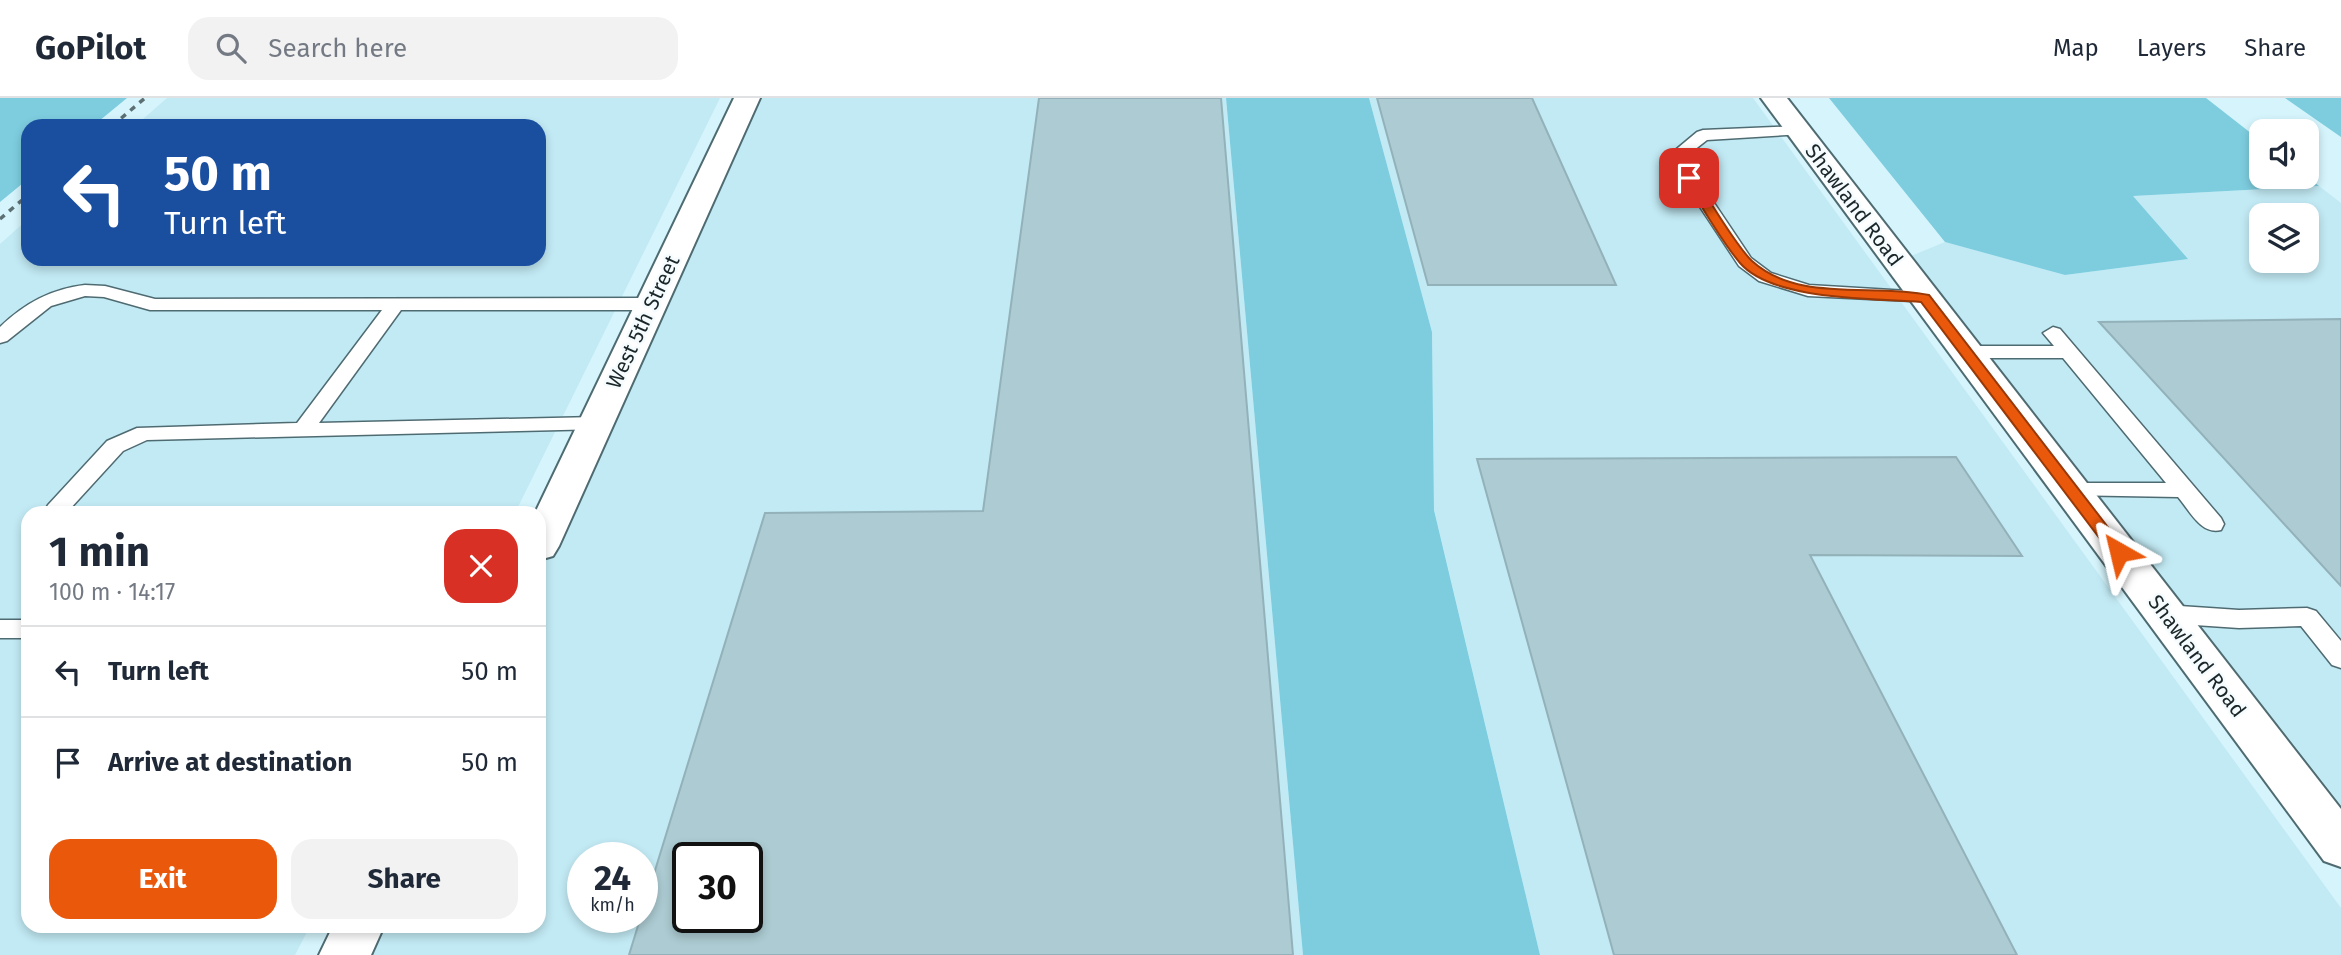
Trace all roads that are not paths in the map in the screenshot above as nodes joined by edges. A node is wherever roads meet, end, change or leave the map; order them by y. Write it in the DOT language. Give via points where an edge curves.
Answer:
graph roads {
  1 [pos="747,98"];
  2 [pos="1774,98"];
  3 [pos="1799,131"];
  4 [pos="1925,298"];
  5 [pos="650,304"];
  6 [pos="395,305"];
  7 [pos="2053,333"];
  8 [pos="0,337"];
  9 [pos="1966,352"];
  10 [pos="2068,352"];
  11 [pos="596,424"];
  12 [pos="303,430"];
  13 [pos="2072,490"];
  14 [pos="2185,490"];
  15 [pos="60,506"];
  16 [pos="2213,524"];
  17 [pos="546,532"];
  18 [pos="2165,614"];
  19 [pos="0,629"];
  20 [pos="21,629"];
  21 [pos="2341,658"];
  22 [pos="2341,846"];
  23 [pos="356,933"];
  24 [pos="345,955"];
  1 -- 5 [label="street, West 5th Street"];
  2 -- 3 [label="street, Shawland Road"];
  3 -- 4 [label="street, Shawland Road"];
  3 -- 4 [label="lane" via="1703,135 1675,157 1745,262 1765,277 1808,290"];
  4 -- 9 [label="street, Shawland Road"];
  5 -- 6 [label="lane"];
  5 -- 11 [label="street, West 5th Street"];
  6 -- 8 [label="lane" via="174,305 137,303 97,290 72,291 42,301"];
  6 -- 12 [label="lane"];
  7 -- 10 [label="lane"];
  9 -- 10 [label="lane"];
  9 -- 13 [label="street, Shawland Road"];
  10 -- 14 [label="lane"];
  11 -- 12 [label="lane"];
  11 -- 17 [label="street, West 5th Street"];
  12 -- 15 [label="lane" via="144,433 115,446"];
  13 -- 14 [label="lane"];
  13 -- 18 [label="street, Shawland Road"];
  14 -- 16 [label="lane"];
  18 -- 21 [label="lane" via="2307,617"];
  18 -- 22 [label="street, Shawland Road"];
  19 -- 20 [label="lane"];
  23 -- 24 [label="street"];
}
